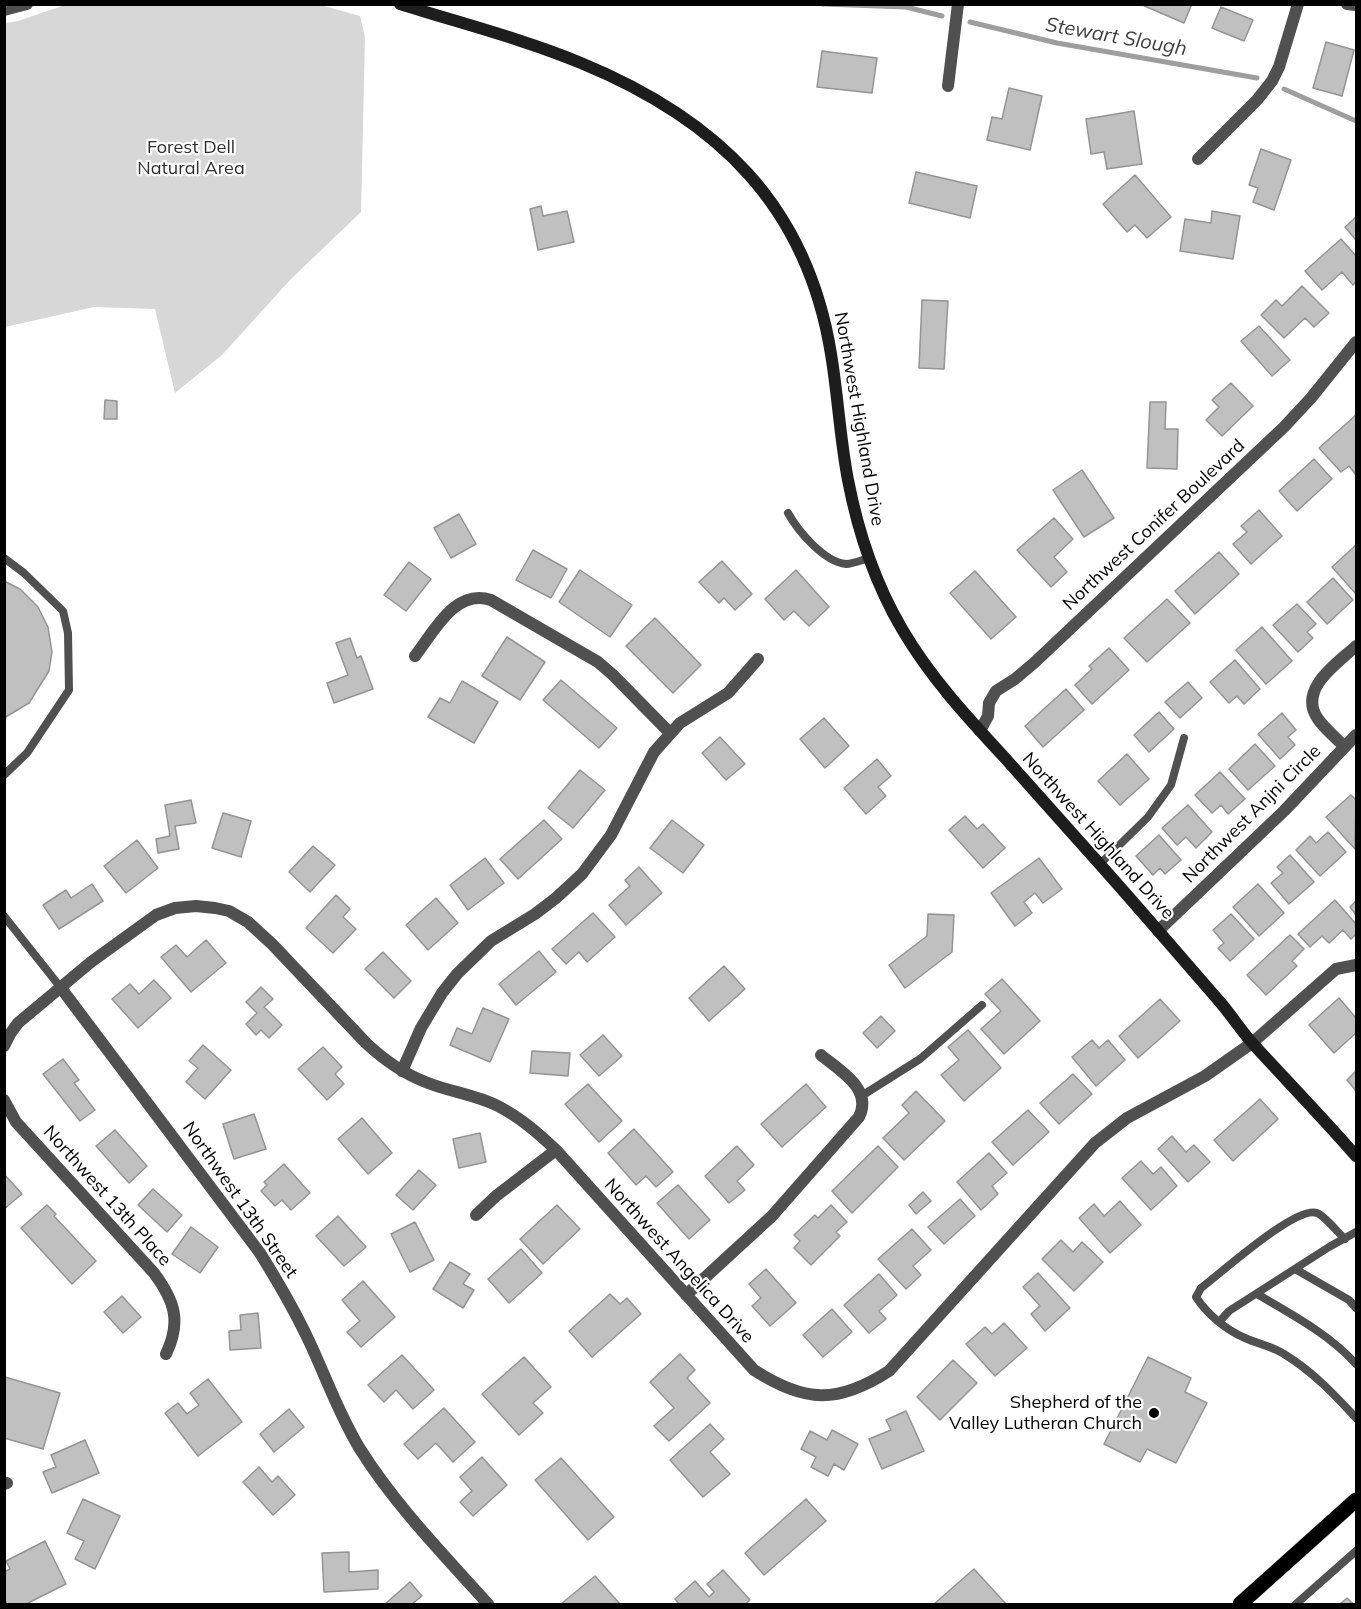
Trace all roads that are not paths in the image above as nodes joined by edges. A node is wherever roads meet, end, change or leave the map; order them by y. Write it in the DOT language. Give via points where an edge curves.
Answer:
graph roads {
  1 [pos="27,4"];
  2 [pos="400,4"];
  3 [pos="957,4"];
  4 [pos="1298,4"];
  5 [pos="1347,4"];
  6 [pos="1356,5"];
  7 [pos="4,10"];
  8 [pos="948,86"];
  9 [pos="1198,159"];
  10 [pos="1356,342"];
  11 [pos="788,513"];
  12 [pos="4,558"];
  13 [pos="869,558"];
  14 [pos="1356,645"];
  15 [pos="415,656"];
  16 [pos="758,659"];
  17 [pos="980,731"];
  18 [pos="670,733"];
  19 [pos="1356,735"];
  20 [pos="1184,738"];
  21 [pos="1345,747"];
  22 [pos="4,775"];
  23 [pos="1100,864"];
  24 [pos="4,916"];
  25 [pos="1158,931"];
  26 [pos="1356,965"];
  27 [pos="61,988"];
  28 [pos="982,1005"];
  29 [pos="1252,1043"];
  30 [pos="4,1046"];
  31 [pos="821,1055"];
  32 [pos="402,1071"];
  33 [pos="862,1095"];
  34 [pos="4,1100"];
  35 [pos="556,1150"];
  36 [pos="1356,1156"];
  37 [pos="476,1215"];
  38 [pos="1356,1232"];
  39 [pos="1345,1239"];
  40 [pos="1295,1269"];
  41 [pos="1257,1294"];
  42 [pos="686,1295"];
  43 [pos="1356,1308"];
  44 [pos="1220,1322"];
  45 [pos="166,1354"];
  46 [pos="1356,1364"];
  47 [pos="1356,1418"];
  48 [pos="1356,1500"];
  49 [pos="1356,1551"];
  50 [pos="488,1605"];
  51 [pos="1240,1605"];
  52 [pos="1296,1605"];
  1 -- 7 [label="street"];
  2 -- 13 [label="main road, Northwest Highland Drive" via="554,53 612,77 688,120 747,171 795,241 813,282 831,353 848,478"];
  3 -- 8 [label="street"];
  4 -- 9 [label="street" via="1272,81"];
  5 -- 6 [label="street"];
  10 -- 17 [label="street, Northwest Conifer Boulevard" via="1284,427 1016,679 996,691"];
  11 -- 13 [label="lane" via="798,531 832,559 846,564"];
  12 -- 22 [label="lane" via="63,611 68,633 69,690 27,753"];
  13 -- 17 [label="main road, Northwest Highland Drive" via="886,599 919,657"];
  14 -- 21 [label="street, Northwest Anjni Circle" via="1323,677 1312,705 1317,718"];
  15 -- 18 [label="street" via="461,601 482,597 598,662"];
  16 -- 18 [label="street" via="728,693"];
  17 -- 23 [label="main road, Northwest Highland Drive"];
  18 -- 32 [label="street" via="654,752 610,835 582,874 535,914 491,940 457,974 421,1028"];
  19 -- 21 [label="street, Northwest Anjni Circle"];
  20 -- 23 [label="lane" via="1172,785 1148,817"];
  21 -- 25 [label="street, Northwest Anjni Circle" via="1284,812"];
  23 -- 25 [label="main road, Northwest Highland Drive"];
  24 -- 27 [label="lane, Northwest 13th Street"];
  25 -- 29 [label="main road, Northwest Highland Drive"];
  26 -- 29 [label="street" via="1336,969"];
  27 -- 30 [label="street" via="18,1023"];
  27 -- 32 [label="street, Northwest Angelica Drive" via="156,915 196,906 229,911 273,944 366,1043"];
  27 -- 50 [label="street, Northwest 13th Street" via="260,1253 309,1340 337,1407 393,1498"];
  28 -- 33 [label="lane" via="920,1059"];
  29 -- 36 [label="main road, Northwest Highland Drive"];
  29 -- 42 [label="street, Northwest Angelica Drive" via="1204,1076 1127,1118 1095,1143 901,1360 868,1385 822,1396 776,1384 754,1370"];
  31 -- 33 [label="street"];
  32 -- 35 [label="street, Northwest Angelica Drive" via="496,1105 528,1123"];
  33 -- 42 [label="street" via="859,1117 772,1216"];
  34 -- 45 [label="street, Northwest 13th Place" via="16,1122 164,1286 175,1317"];
  35 -- 37 [label="street"];
  35 -- 42 [label="street, Northwest Angelica Drive"];
  38 -- 39 [label="lane"];
  39 -- 40 [label="lane"];
  39 -- 44 [label="lane" via="1318,1213 1284,1222 1201,1288 1196,1297"];
  40 -- 41 [label="lane"];
  40 -- 43 [label="lane"];
  41 -- 44 [label="lane" via="1229,1311"];
  41 -- 46 [label="lane" via="1315,1329"];
  44 -- 47 [label="lane" via="1303,1366"];
  48 -- 51 [label="main road"];
  49 -- 52 [label="lane"];
}
